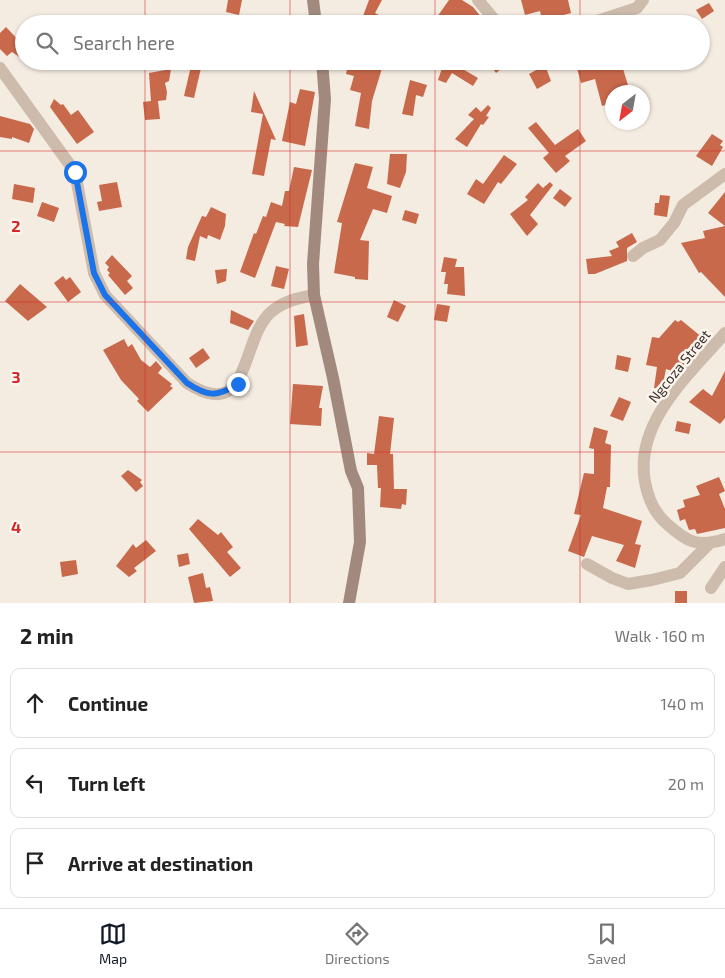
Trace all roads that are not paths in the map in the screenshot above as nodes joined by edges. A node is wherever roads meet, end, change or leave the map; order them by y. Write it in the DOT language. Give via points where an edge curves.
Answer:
graph roads {
  1 [pos="313,0"];
  2 [pos="478,0"];
  3 [pos="644,0"];
  4 [pos="315,15"];
  5 [pos="490,15"];
  6 [pos="616,15"];
  7 [pos="0,68"];
  8 [pos="323,70"];
  9 [pos="725,174"];
  10 [pos="633,256"];
  11 [pos="314,295"];
  12 [pos="725,333"];
  13 [pos="725,539"];
  14 [pos="708,545"];
  15 [pos="587,564"];
  16 [pos="725,567"];
  17 [pos="711,588"];
  18 [pos="349,603"];
  1 -- 4 [label="street"];
  2 -- 5 [label="street"];
  3 -- 6 [label="street" via="637,8"];
  7 -- 11 [label="street" via="75,172 94,273 105,295 187,383 203,394 223,393 238,384 254,338 270,313 292,299"];
  8 -- 11 [label="street" via="325,99 313,264"];
  9 -- 10 [label="street" via="683,205 660,240"];
  11 -- 18 [label="street" via="351,471 358,488 360,542"];
  12 -- 14 [label="street, Ngcoza Street" via="665,403 648,434 642,466 648,499 663,521 684,539"];
  13 -- 14 [label="street"];
  14 -- 15 [label="street" via="680,573 628,584"];
  16 -- 17 [label="street"];
}
